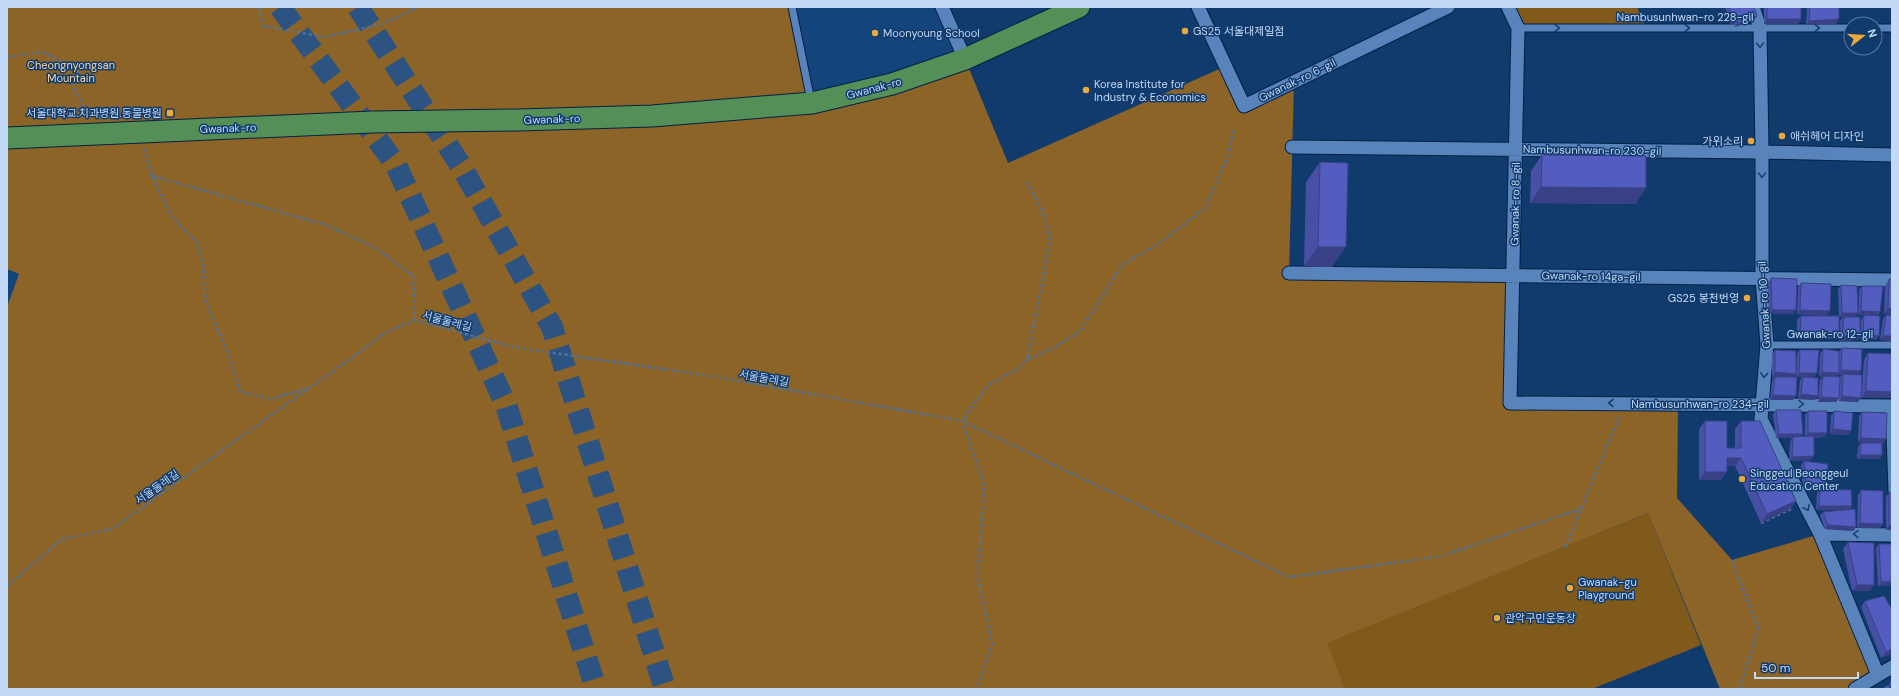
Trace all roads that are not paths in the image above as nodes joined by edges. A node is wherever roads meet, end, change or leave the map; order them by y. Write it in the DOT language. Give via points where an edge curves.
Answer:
graph roads {
  1 [pos="792,7"];
  2 [pos="942,7"];
  3 [pos="1079,7"];
  4 [pos="1198,7"];
  5 [pos="1448,7"];
  6 [pos="1508,7"];
  7 [pos="1753,7"];
  8 [pos="1518,28"];
  9 [pos="1760,28"];
  10 [pos="1843,28"];
  11 [pos="964,59"];
  12 [pos="812,103"];
  13 [pos="7,138"];
  14 [pos="1292,147"];
  15 [pos="1516,149"];
  16 [pos="1762,152"];
  17 [pos="1892,155"];
  18 [pos="1289,273"];
  19 [pos="1513,275"];
  20 [pos="1762,277"];
  21 [pos="1892,280"];
  22 [pos="1767,345"];
  23 [pos="1892,345"];
  24 [pos="1510,403"];
  25 [pos="1762,404"];
  26 [pos="1890,406"];
  27 [pos="1892,492"];
  28 [pos="1820,534"];
  29 [pos="1892,535"];
  30 [pos="1892,666"];
  31 [pos="1878,675"];
  32 [pos="1855,689"];
  1 -- 12 [label="lane"];
  2 -- 11 [label="street"];
  3 -- 11 [label="main road, Gwanak-ro"];
  4 -- 5 [label="street, Gwanak-ro 6-gil" via="1244,106"];
  6 -- 8 [label="street, Gwanak-ro 8-gil"];
  7 -- 9 [label="street, Gwanak-ro 10-gil"];
  8 -- 9 [label="lane, Nambusunhwan-ro 228-gil, one-way"];
  8 -- 15 [label="street, Gwanak-ro 8-gil"];
  9 -- 10 [label="lane, Nambusunhwan-ro 228-gil, one-way"];
  9 -- 16 [label="street, Gwanak-ro 10-gil, one-way"];
  11 -- 12 [label="main road, Gwanak-ro" via="892,84"];
  12 -- 13 [label="main road, Gwanak-ro" via="652,116 372,122"];
  14 -- 15 [label="street, Nambusunhwan-ro 230-gil"];
  15 -- 16 [label="street, Nambusunhwan-ro 230-gil"];
  15 -- 19 [label="street, Gwanak-ro 8-gil"];
  16 -- 17 [label="street, Nambusunhwan-ro 230-gil"];
  16 -- 20 [label="street, Gwanak-ro 10-gil, one-way"];
  18 -- 19 [label="street, Gwanak-ro 14ga-gil"];
  19 -- 20 [label="street, Gwanak-ro 14ga-gil"];
  19 -- 24 [label="street, Gwanak-ro 8-gil"];
  20 -- 21 [label="street, Gwanak-ro 14ga-gil"];
  20 -- 22 [label="street, Gwanak-ro 10-gil"];
  22 -- 23 [label="lane, Gwanak-ro 12-gil"];
  22 -- 25 [label="street, Gwanak-ro 10-gil, one-way"];
  25 -- 24 [label="street, Nambusunhwan-ro 234-gil, one-way"];
  25 -- 26 [label="street, Nambusunhwan-ro 234-gil, one-way"];
  25 -- 28 [label="street, Gwanak-ro 10-gil, one-way" via="1761,419"];
  26 -- 27 [label="lane, Nambusunhwan-ro 234-gil"];
  29 -- 28 [label="street, one-way"];
  28 -- 31 [label="street, Gwanak-ro 10-gil"];
  30 -- 31 [label="street"];
  31 -- 32 [label="street"];
}
